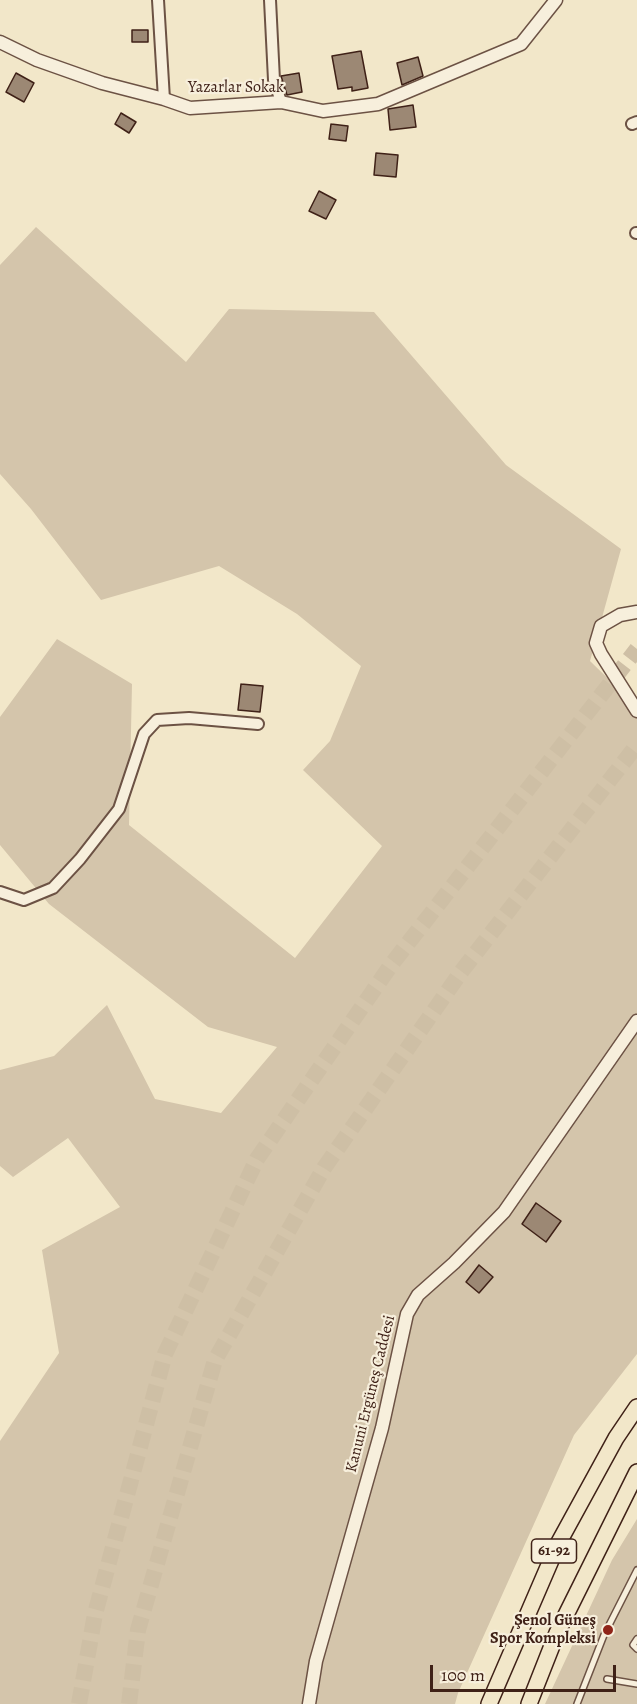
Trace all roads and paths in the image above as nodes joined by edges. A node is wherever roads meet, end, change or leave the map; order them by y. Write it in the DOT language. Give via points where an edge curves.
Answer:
graph roads {
  1 [pos="158,0"];
  2 [pos="270,0"];
  3 [pos="556,0"];
  4 [pos="0,42"];
  5 [pos="164,99"];
  6 [pos="281,102"];
  7 [pos="637,612"];
  8 [pos="637,711"];
  9 [pos="258,724"];
  10 [pos="0,892"];
  11 [pos="637,1021"];
  12 [pos="637,1407"];
  13 [pos="637,1472"];
  14 [pos="637,1570"];
  15 [pos="637,1639"];
  16 [pos="637,1649"];
  17 [pos="607,1678"];
  18 [pos="637,1684"];
  19 [pos="309,1704"];
  20 [pos="489,1704"];
  21 [pos="529,1704"];
  22 [pos="577,1704"];
  1 -- 5 [label="street"];
  2 -- 6 [label="street" via="274,80"];
  3 -- 6 [label="street, Yazarlar Sokak" via="521,44 378,104 323,111"];
  4 -- 5 [label="street, Yazarlar Sokak" via="102,83"];
  5 -- 6 [label="street, Yazarlar Sokak" via="190,108"];
  7 -- 8 [label="street" via="620,615 601,626 596,643"];
  9 -- 10 [label="street" via="189,718 157,720 144,734 119,809 80,859 53,888 24,900"];
  11 -- 19 [label="street, Kanuni Ergüneş Caddesi" via="504,1212 418,1295 407,1314 382,1428 316,1661"];
  12 -- 20 [label="main road, 61-92" via="558,1544"];
  13 -- 21 [label="main road, 61-92" via="557,1633"];
  14 -- 22 [label="lane" via="604,1635"];
  15 -- 16 [label="lane" via="633,1645"];
  17 -- 18 [label="lane"];
}
